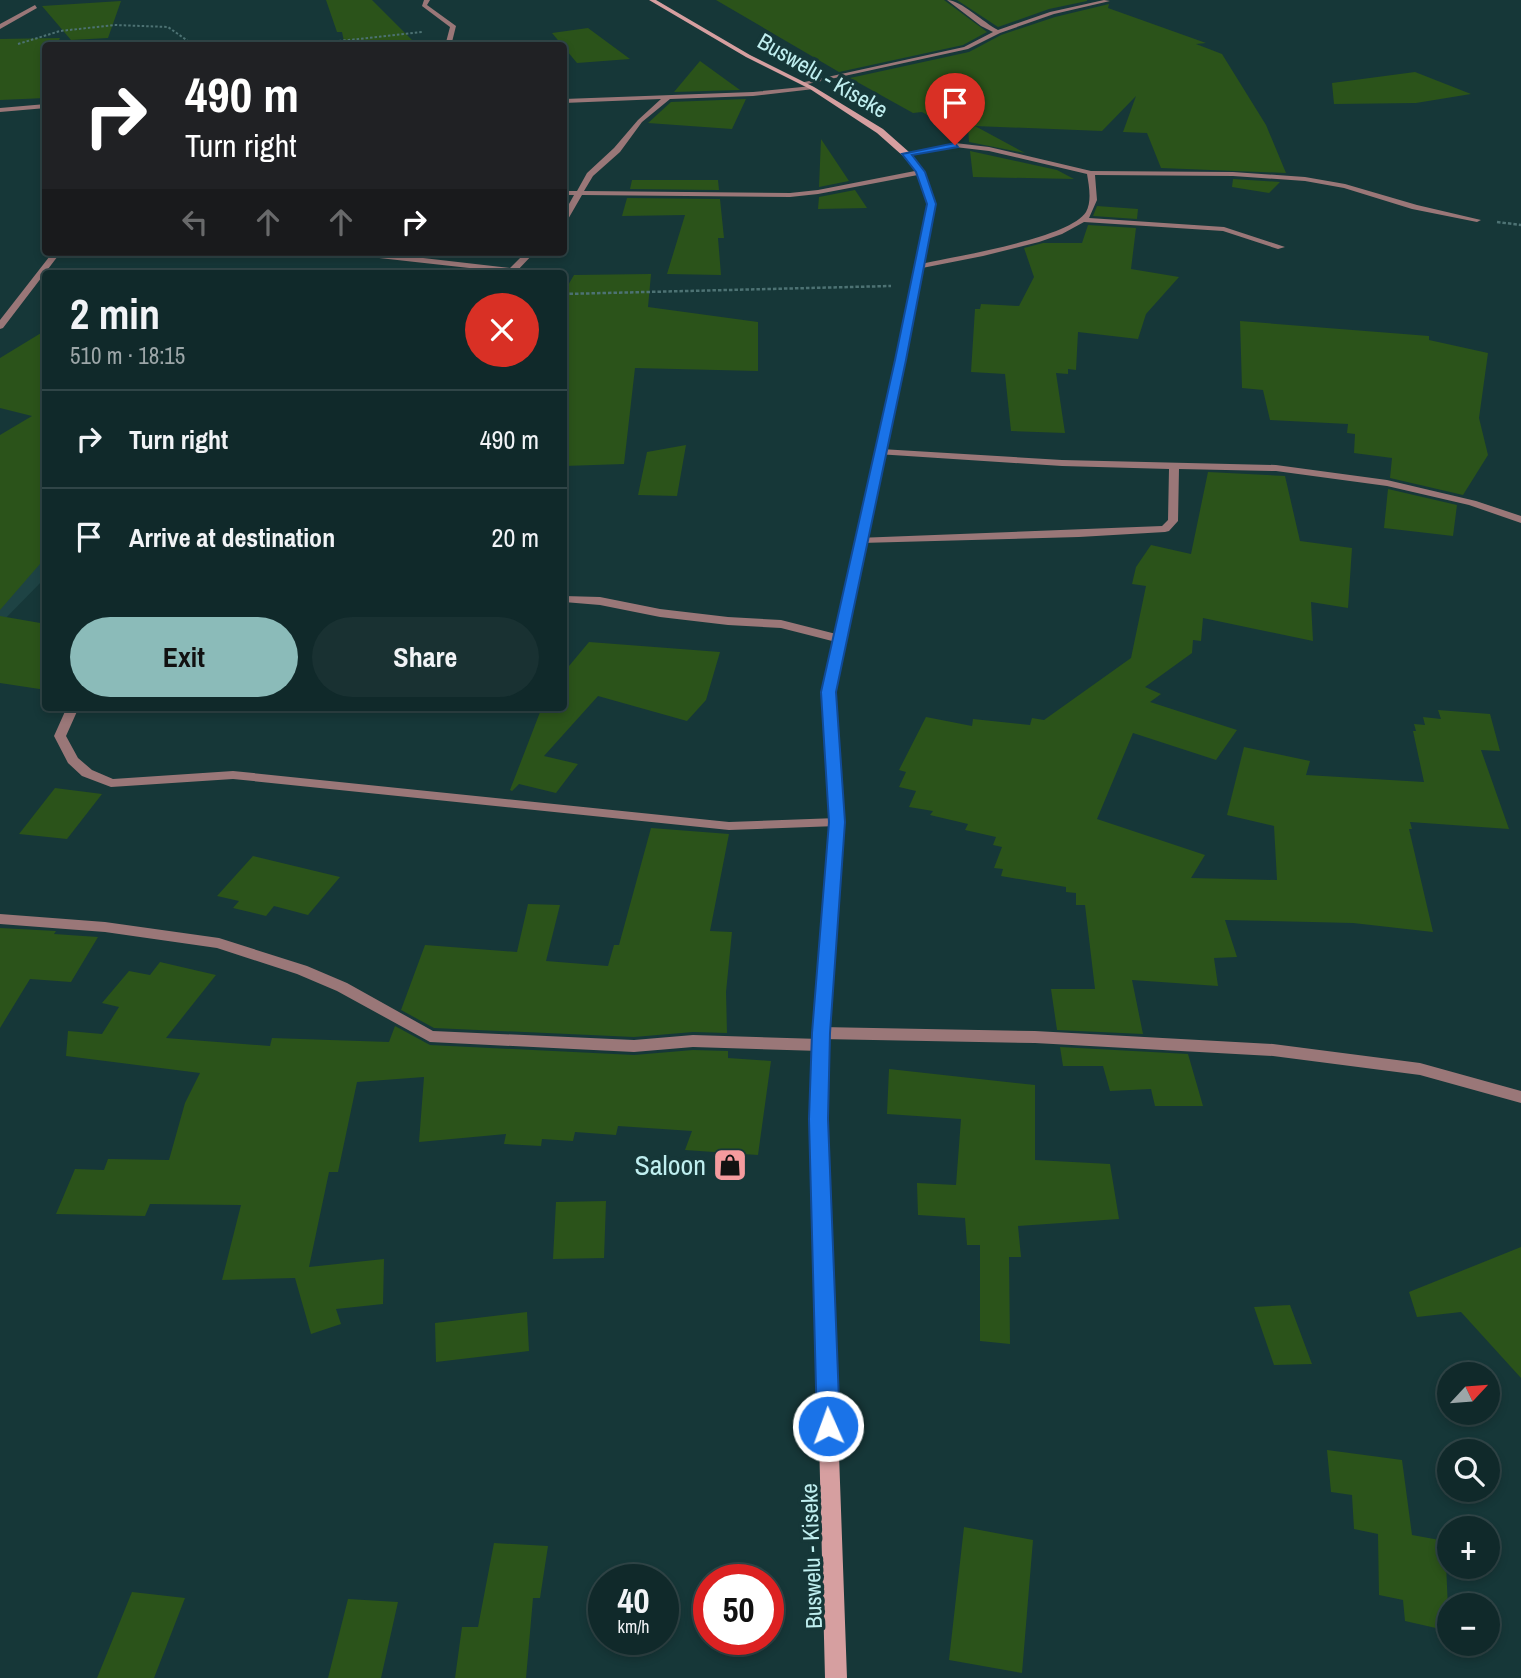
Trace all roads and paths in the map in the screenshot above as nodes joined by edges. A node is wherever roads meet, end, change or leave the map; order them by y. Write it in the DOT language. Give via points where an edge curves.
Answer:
graph roads {
  1 [pos="427,0"];
  2 [pos="652,0"];
  3 [pos="950,0"];
  4 [pos="1107,1"];
  5 [pos="35,6"];
  6 [pos="453,26"];
  7 [pos="0,27"];
  8 [pos="999,32"];
  9 [pos="191,42"];
  10 [pos="338,42"];
  11 [pos="450,42"];
  12 [pos="16,44"];
  13 [pos="807,86"];
  14 [pos="668,97"];
  15 [pos="567,102"];
  16 [pos="42,106"];
  17 [pos="0,110"];
  18 [pos="906,154"];
  19 [pos="920,172"];
  20 [pos="1091,173"];
  21 [pos="567,193"];
  22 [pos="579,194"];
  23 [pos="567,214"];
  24 [pos="1084,220"];
  25 [pos="1477,220"];
  26 [pos="1282,247"];
  27 [pos="54,256"];
  28 [pos="396,256"];
  29 [pos="527,256"];
  30 [pos="920,267"];
  31 [pos="43,270"];
  32 [pos="496,270"];
  33 [pos="512,270"];
  34 [pos="42,271"];
  35 [pos="916,284"];
  36 [pos="567,294"];
  37 [pos="0,326"];
  38 [pos="881,452"];
  39 [pos="1174,466"];
  40 [pos="1521,520"];
  41 [pos="861,540"];
  42 [pos="567,599"];
  43 [pos="840,639"];
  44 [pos="70,711"];
  45 [pos="837,822"];
  46 [pos="0,919"];
  47 [pos="821,1039"];
  48 [pos="1521,1097"];
  49 [pos="836,1678"];
  1 -- 6 [label="street" via="424,5"];
  2 -- 13 [label="main road, Buswelu - Kiseke"];
  3 -- 8 [label="street"];
  4 -- 8 [label="street" via="1059,10"];
  5 -- 7 [label="street"];
  6 -- 10 [label="path"];
  6 -- 11 [label="street"];
  8 -- 13 [label="street" via="966,48"];
  9 -- 12 [label="path" via="168,27 114,25 60,31"];
  13 -- 14 [label="street" via="753,94"];
  13 -- 18 [label="main road, Buswelu - Kiseke" via="880,131"];
  14 -- 15 [label="street"];
  14 -- 22 [label="street" via="590,175"];
  16 -- 17 [label="street"];
  18 -- 19 [label="main road, Buswelu - Kiseke"];
  18 -- 20 [label="street" via="970,146"];
  19 -- 22 [label="street" via="790,194"];
  19 -- 30 [label="main road, Buswelu - Kiseke" via="931,204"];
  20 -- 24 [label="street" via="1094,195"];
  20 -- 25 [label="street" via="1305,179"];
  21 -- 22 [label="street"];
  22 -- 23 [label="street"];
  24 -- 26 [label="street" via="1224,229"];
  24 -- 30 [label="street" via="1045,237"];
  27 -- 31 [label="street"];
  28 -- 32 [label="street"];
  29 -- 33 [label="street"];
  30 -- 35 [label="main road, Buswelu - Kiseke"];
  34 -- 37 [label="street"];
  35 -- 36 [label="path" via="831,290"];
  35 -- 38 [label="main road, Buswelu - Kiseke"];
  38 -- 39 [label="street"];
  38 -- 41 [label="main road, Buswelu - Kiseke"];
  39 -- 40 [label="street" via="1276,468 1387,483"];
  39 -- 41 [label="street" via="1173,521 1165,528"];
  41 -- 43 [label="main road, Buswelu - Kiseke"];
  42 -- 43 [label="street" via="781,624"];
  43 -- 45 [label="main road, Buswelu - Kiseke" via="828,692"];
  44 -- 45 [label="street" via="60,736 73,760 87,773 111,783 233,775 729,826"];
  45 -- 47 [label="main road, Buswelu - Kiseke"];
  46 -- 47 [label="street" via="219,943 342,987 430,1036 634,1046"];
  47 -- 48 [label="street" via="1035,1037 1273,1050 1420,1069"];
  47 -- 49 [label="main road, Buswelu - Kiseke" via="819,1119"];
}
